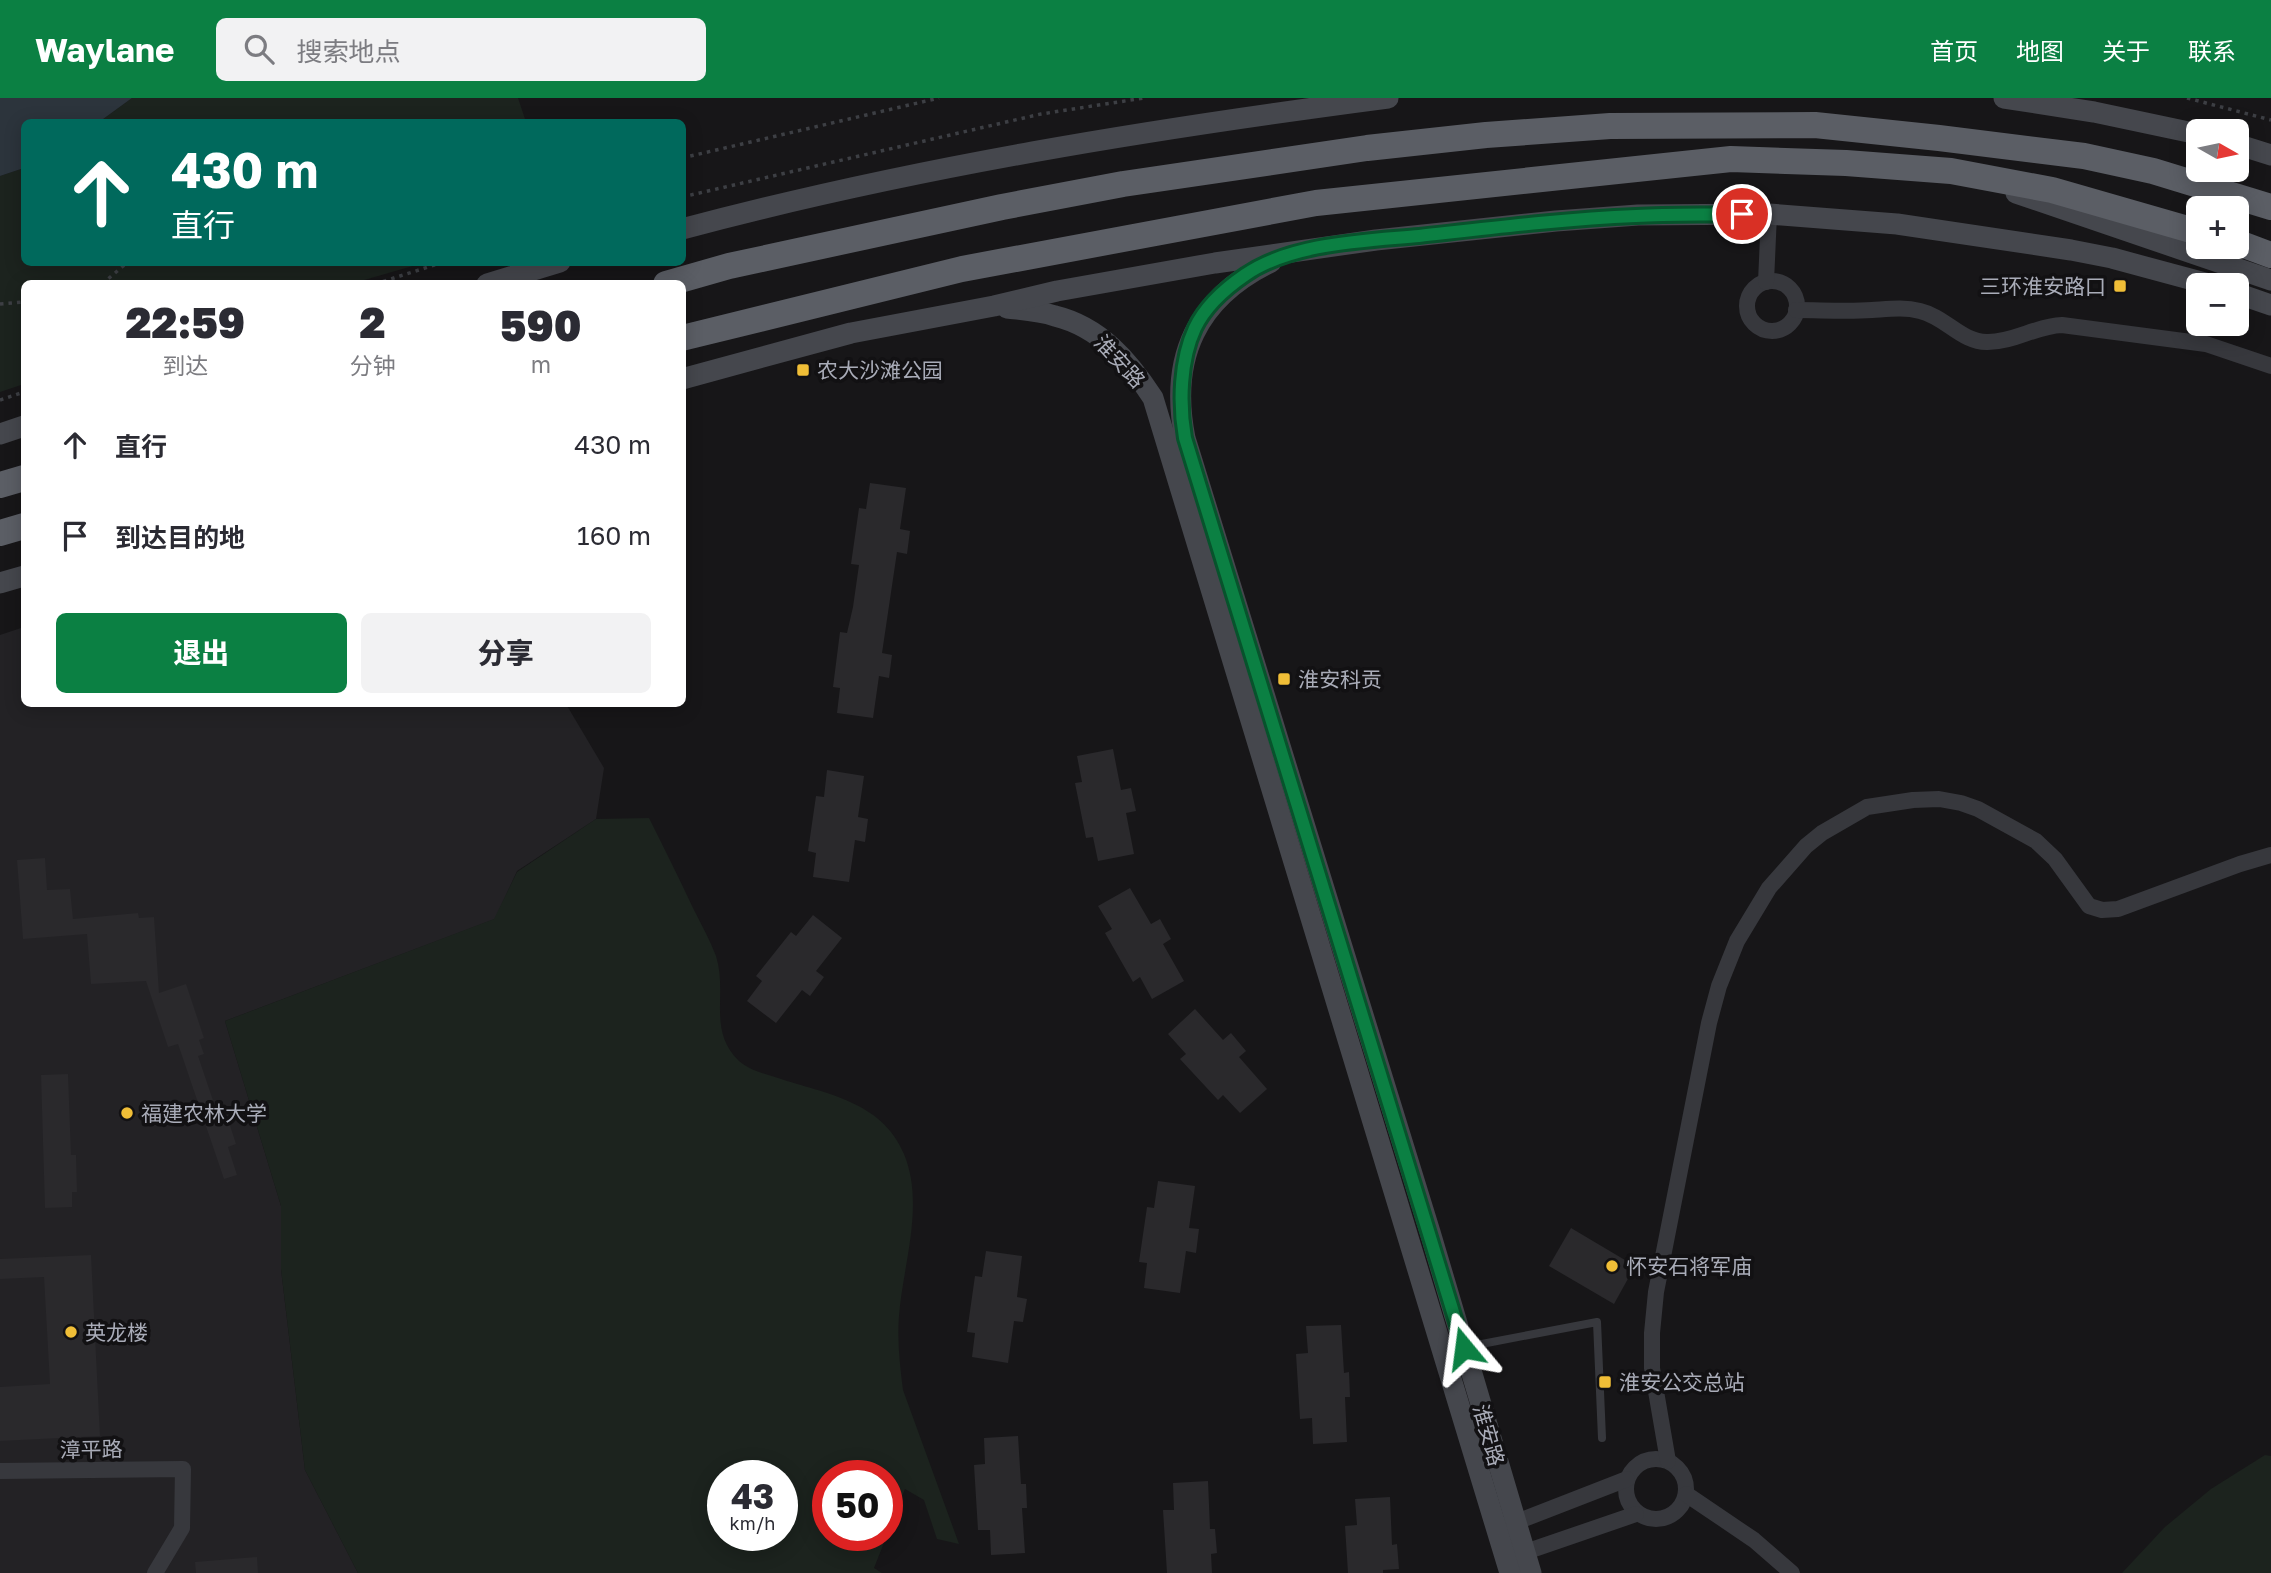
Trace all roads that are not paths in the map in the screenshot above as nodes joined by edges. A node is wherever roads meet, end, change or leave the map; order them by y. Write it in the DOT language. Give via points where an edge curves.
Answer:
graph roads {
  1 [pos="1388,98"];
  2 [pos="2004,98"];
  3 [pos="2186,131"];
  4 [pos="2249,148"];
  5 [pos="2271,155"];
  6 [pos="2084,156"];
  7 [pos="1951,171"];
  8 [pos="2271,190"];
  9 [pos="2271,206"];
  10 [pos="1769,214"];
  11 [pos="686,228"];
  12 [pos="2186,229"];
  13 [pos="2249,247"];
  14 [pos="1290,253"];
  15 [pos="2271,255"];
  16 [pos="547,266"];
  17 [pos="2186,278"];
  18 [pos="499,280"];
  19 [pos="680,280"];
  20 [pos="2271,280"];
  21 [pos="1766,282"];
  22 [pos="2249,297"];
  23 [pos="2271,305"];
  24 [pos="994,306"];
  25 [pos="1796,310"];
  26 [pos="686,337"];
  27 [pos="2271,366"];
  28 [pos="686,378"];
  29 [pos="21,427"];
  30 [pos="0,433"];
  31 [pos="21,479"];
  32 [pos="0,485"];
  33 [pos="21,527"];
  34 [pos="0,533"];
  35 [pos="21,577"];
  36 [pos="0,583"];
  37 [pos="2271,855"];
  38 [pos="1464,1348"];
  39 [pos="1602,1438"];
  40 [pos="1668,1461"];
  41 [pos="0,1471"];
  42 [pos="1628,1479"];
  43 [pos="1686,1494"];
  44 [pos="1636,1514"];
  45 [pos="1506,1526"];
  46 [pos="1513,1561"];
  47 [pos="155,1573"];
  48 [pos="1531,1573"];
  49 [pos="1792,1573"];
  1 -- 11 [label="main road" via="1003,158"];
  2 -- 3 [label="main road"];
  4 -- 5 [label="main road"];
  6 -- 8 [label="highway" via="2156,163"];
  6 -- 9 [label="highway"];
  6 -- 19 [label="highway" via="1815,125 1610,126 1486,135 1123,184 1002,206"];
  7 -- 12 [label="highway" via="2052,190"];
  7 -- 20 [label="main road"];
  7 -- 26 [label="highway" via="1731,159 1316,203 962,269"];
  10 -- 14 [label="main road" via="1556,221"];
  10 -- 17 [label="main road" via="2009,239 2112,258"];
  10 -- 21 [label="street"];
  13 -- 15 [label="highway"];
  14 -- 24 [label="main road" via="1057,291"];
  14 -- 38 [label="main road, 淮安路" via="1247,273 1215,299 1195,328 1184,364 1181,416"];
  16 -- 18 [label="main road"];
  21 -- 25 [label="street" via="1789,288"];
  21 -- 25 [label="street" via="1748,299 1753,323 1775,331 1789,324"];
  22 -- 23 [label="main road"];
  24 -- 28 [label="main road" via="851,333"];
  24 -- 45 [label="main road, 淮安路" via="1053,315 1092,331 1128,363 1153,398 1410,1240"];
  25 -- 27 [label="street" via="1904,307 1936,317 1973,341 1989,342 2062,325 2206,344"];
  29 -- 30 [label="main road"];
  31 -- 32 [label="highway"];
  33 -- 34 [label="highway"];
  35 -- 36 [label="main road"];
  37 -- 40 [label="street" via="2127,906 2102,910 2089,906 2036,841 1961,803 1913,800 1867,807 1806,846 1750,917 1727,966 1709,1023 1654,1309 1652,1367"];
  38 -- 39 [label="lane" via="1597,1322"];
  38 -- 45 [label="main road, 淮安路"];
  40 -- 42 [label="street" via="1648,1460 1632,1470"];
  40 -- 43 [label="street" via="1683,1474"];
  41 -- 47 [label="street, 漳平路" via="183,1469 181,1528"];
  42 -- 44 [label="street" via="1627,1499"];
  42 -- 45 [label="street"];
  43 -- 44 [label="street" via="1677,1512 1668,1517 1658,1520"];
  43 -- 49 [label="street" via="1754,1540"];
  44 -- 46 [label="street"];
  45 -- 46 [label="main road, 淮安路"];
  46 -- 48 [label="main road, 淮安路"];
}
